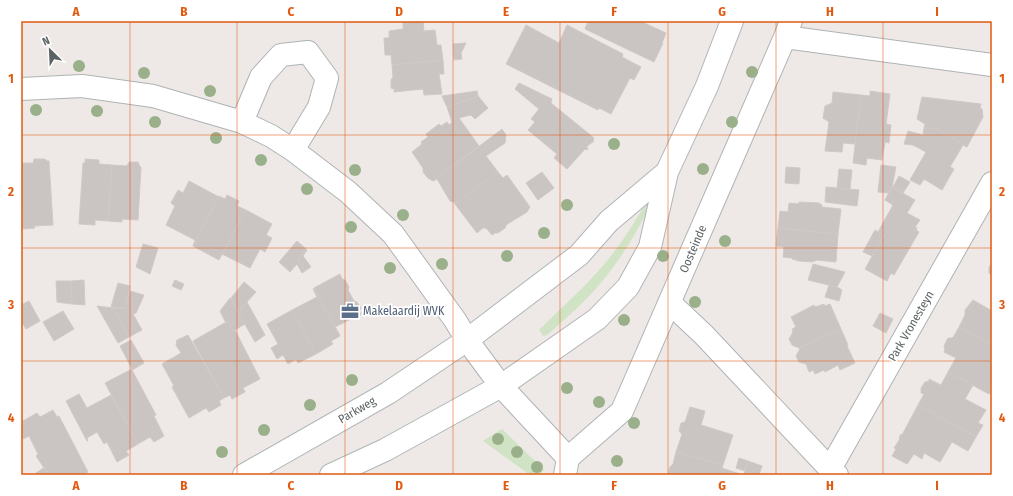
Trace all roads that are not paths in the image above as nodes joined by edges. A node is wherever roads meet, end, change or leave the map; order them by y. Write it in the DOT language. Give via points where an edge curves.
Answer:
graph roads {
  1 [pos="732,21"];
  2 [pos="788,29"];
  3 [pos="992,65"];
  4 [pos="21,89"];
  5 [pos="242,122"];
  6 [pos="293,150"];
  7 [pos="667,172"];
  8 [pos="992,183"];
  9 [pos="670,303"];
  10 [pos="467,340"];
  11 [pos="501,386"];
  12 [pos="567,466"];
  13 [pos="834,472"];
  14 [pos="244,475"];
  15 [pos="332,475"];
  1 -- 7 [label="street" via="707,86"];
  2 -- 3 [label="street"];
  2 -- 9 [label="street, Oosteinde"];
  4 -- 5 [label="street, Oosteinde" via="82,86 153,96"];
  5 -- 6 [label="street, Oosteinde"];
  5 -- 6 [label="street" via="260,77 281,55 308,52 327,78 319,107"];
  6 -- 10 [label="street, Oosteinde" via="348,192 393,234"];
  7 -- 10 [label="street" via="609,221 579,255"];
  7 -- 11 [label="street" via="650,247 628,287 597,319"];
  8 -- 13 [label="street, Park Vronesteyn"];
  9 -- 12 [label="street, Oosteinde" via="622,411"];
  9 -- 13 [label="street, Park Vronesteyn" via="704,335"];
  10 -- 11 [label="street, Oosteinde"];
  10 -- 14 [label="street, Parkweg" via="388,393"];
  11 -- 12 [label="street, Oosteinde"];
  11 -- 15 [label="street" via="385,450"];
}
